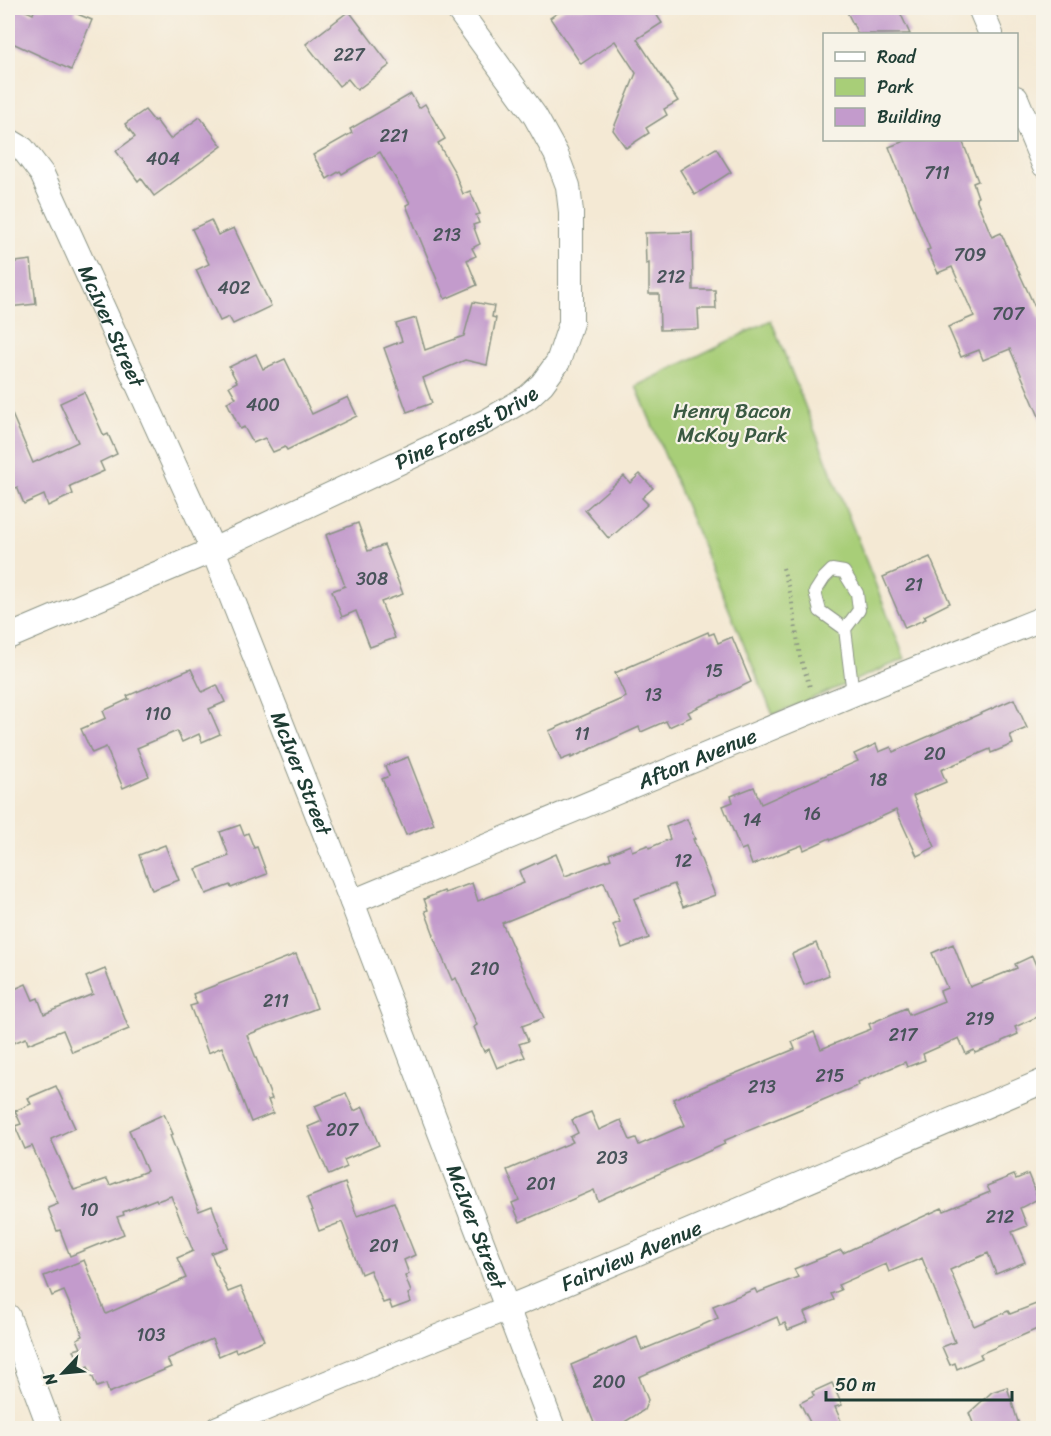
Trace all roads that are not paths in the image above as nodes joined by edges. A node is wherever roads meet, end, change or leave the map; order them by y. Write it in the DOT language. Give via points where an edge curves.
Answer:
graph roads {
  1 [pos="456,8"];
  2 [pos="980,8"];
  3 [pos="991,33"];
  4 [pos="1018,100"];
  5 [pos="8,140"];
  6 [pos="1044,165"];
  7 [pos="213,550"];
  8 [pos="1044,618"];
  9 [pos="845,629"];
  10 [pos="8,637"];
  11 [pos="853,694"];
  12 [pos="352,902"];
  13 [pos="1044,1081"];
  14 [pos="507,1309"];
  15 [pos="8,1316"];
  16 [pos="50,1428"];
  17 [pos="218,1428"];
  18 [pos="553,1428"];
  1 -- 7 [label="street, Pine Forest Drive" via="535,116 568,186 571,322 558,362 542,384 508,409"];
  2 -- 3 [label="street"];
  4 -- 6 [label="street"];
  5 -- 7 [label="street, McIver Street" via="23,149 42,174"];
  7 -- 10 [label="street, Pine Forest Drive"];
  7 -- 12 [label="street, McIver Street"];
  8 -- 11 [label="street, Afton Avenue"];
  9 -- 9 [label="lane" via="860,610 857,593 844,572 832,570 815,592 820,611"];
  9 -- 11 [label="lane"];
  11 -- 12 [label="street, Afton Avenue"];
  12 -- 14 [label="street, McIver Street"];
  13 -- 14 [label="street, Fairview Avenue"];
  14 -- 17 [label="street, Fairview Avenue"];
  14 -- 18 [label="street, McIver Street"];
  15 -- 16 [label="street"];
}
